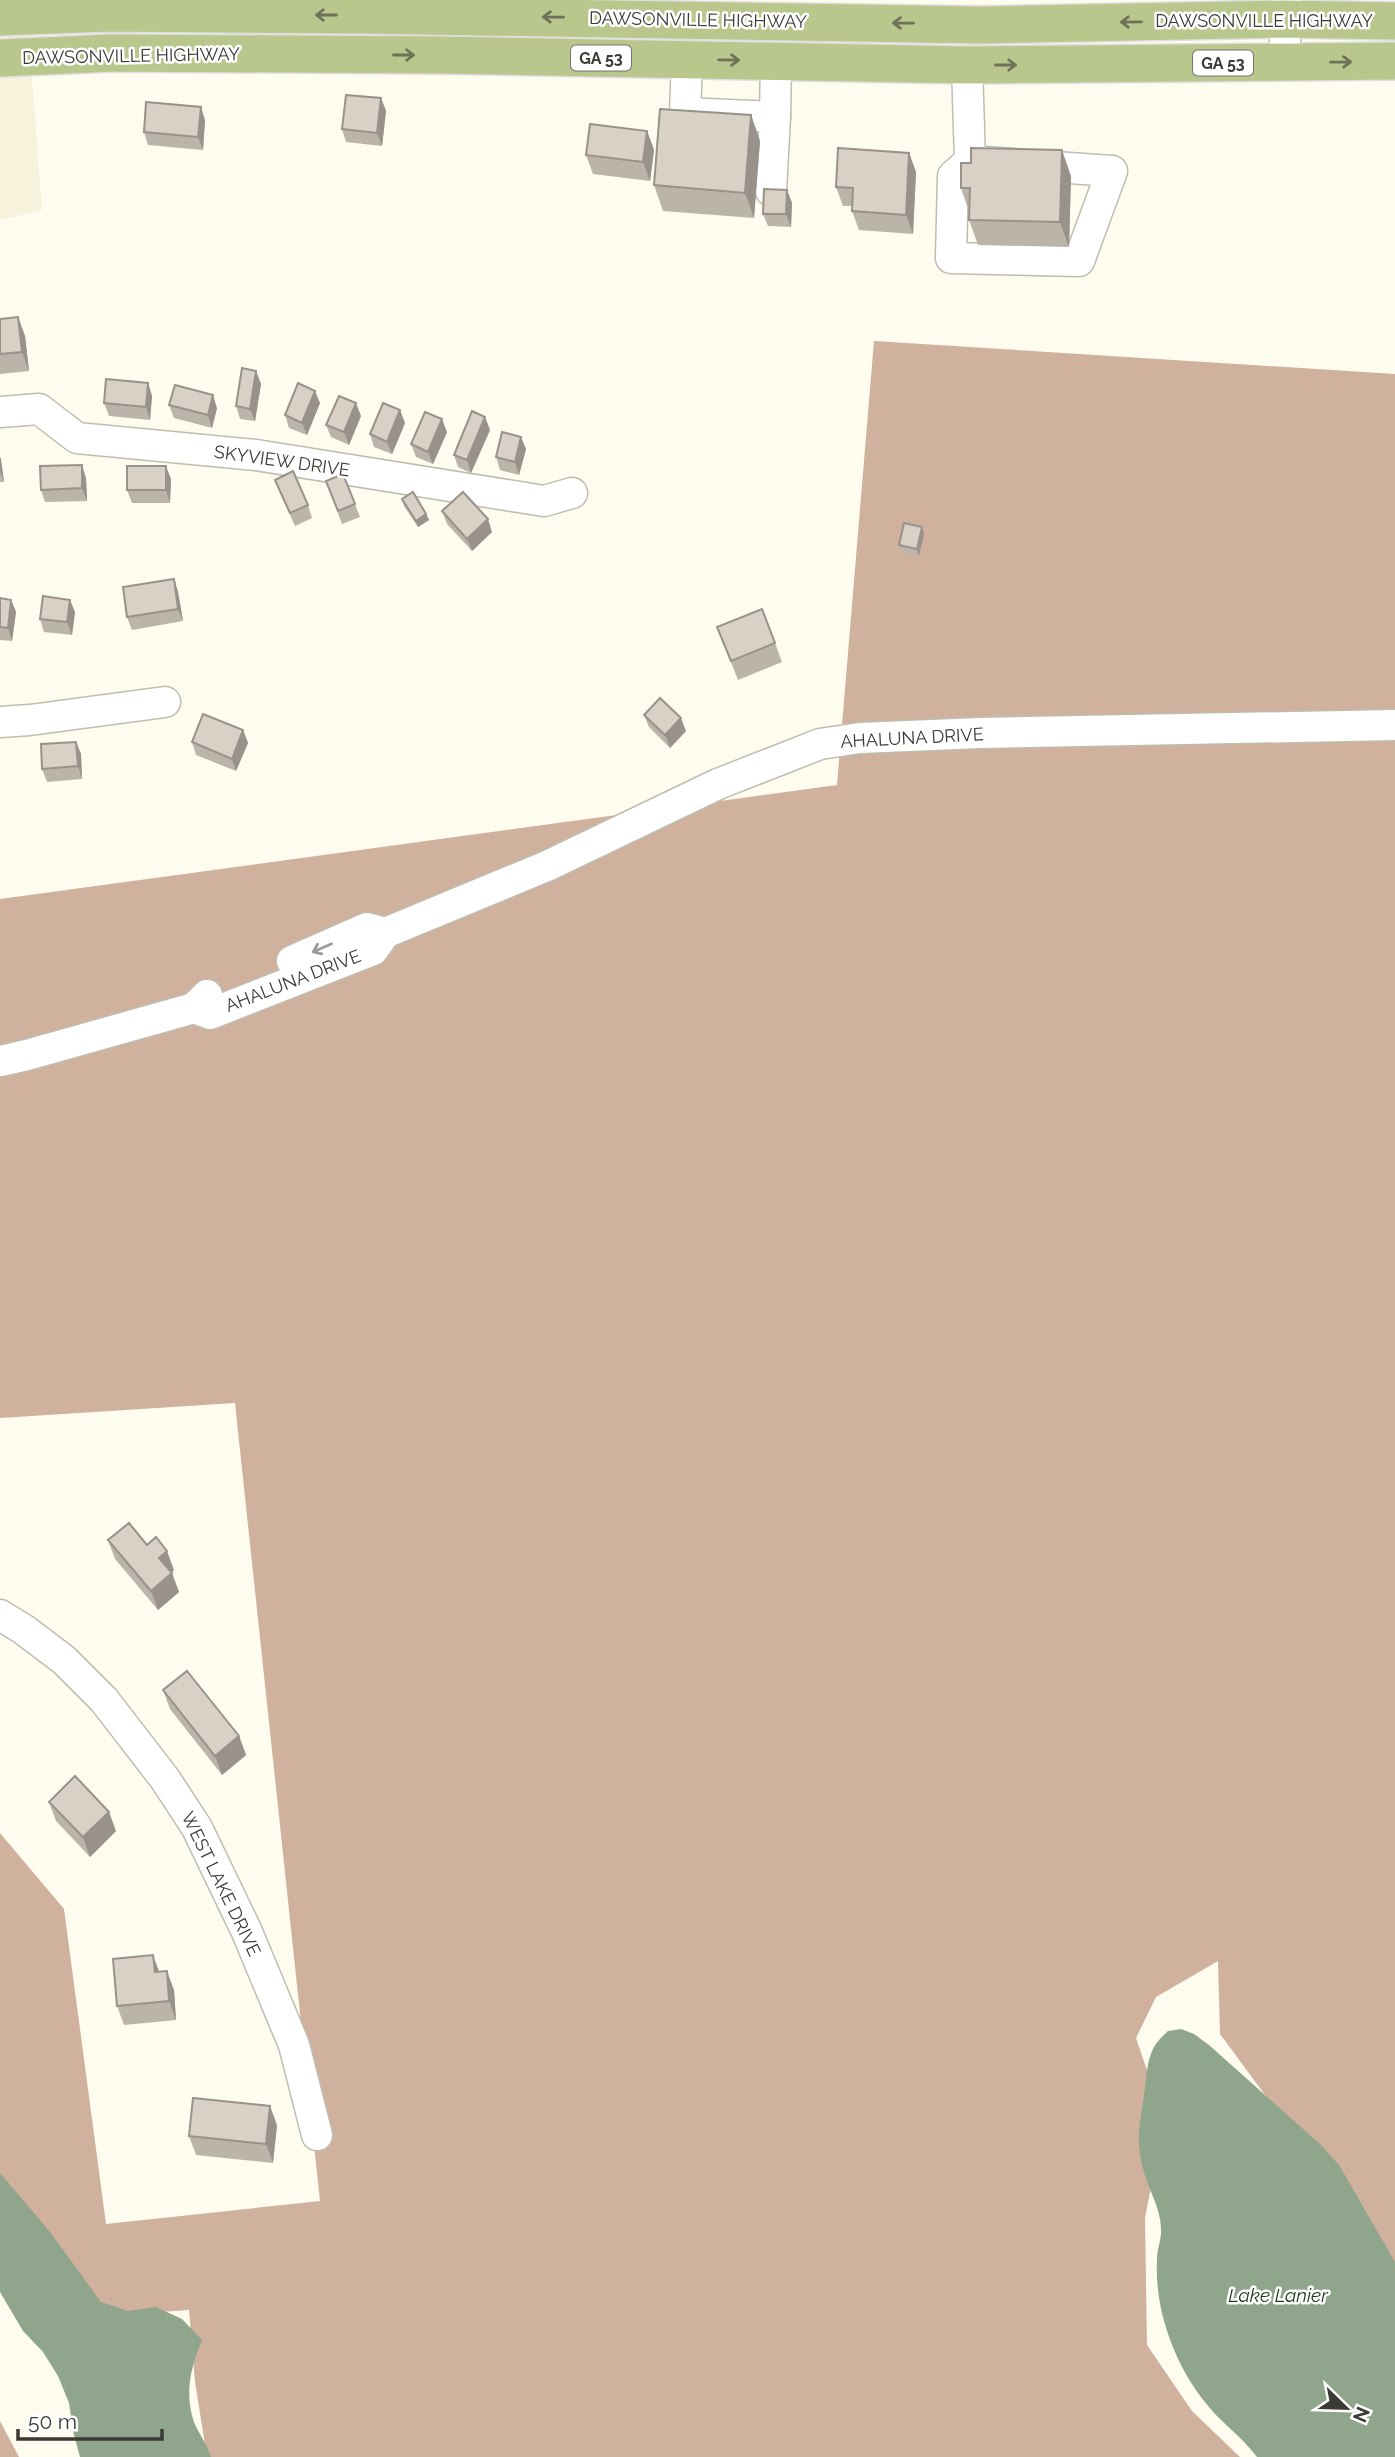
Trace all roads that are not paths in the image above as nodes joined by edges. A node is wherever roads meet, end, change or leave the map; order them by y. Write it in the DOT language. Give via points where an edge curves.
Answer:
graph roads {
  1 [pos="35,7"];
  2 [pos="1286,9"];
  3 [pos="0,18"];
  4 [pos="1395,21"];
  5 [pos="42,55"];
  6 [pos="0,58"];
  7 [pos="687,60"];
  8 [pos="776,61"];
  9 [pos="1395,61"];
  10 [pos="1286,63"];
  11 [pos="967,65"];
  12 [pos="775,117"];
  13 [pos="970,161"];
  14 [pos="771,191"];
  15 [pos="0,412"];
  16 [pos="572,493"];
  17 [pos="165,702"];
  18 [pos="0,722"];
  19 [pos="1395,725"];
  20 [pos="0,1060"];
  21 [pos="0,1615"];
  22 [pos="317,2136"];
  2 -- 1 [label="main road, DAWSONVILLE HIGHWAY, one-way" via="982,25"];
  1 -- 3 [label="main road, DAWSONVILLE HIGHWAY"];
  1 -- 5 [label="street"];
  2 -- 4 [label="main road, DAWSONVILLE HIGHWAY"];
  2 -- 10 [label="street"];
  5 -- 6 [label="main road, DAWSONVILLE HIGHWAY / GA 53"];
  5 -- 7 [label="main road, DAWSONVILLE HIGHWAY / GA 53, one-way"];
  7 -- 8 [label="main road, DAWSONVILLE HIGHWAY / GA 53, one-way"];
  7 -- 12 [label="street" via="685,114"];
  8 -- 11 [label="main road, DAWSONVILLE HIGHWAY / GA 53"];
  8 -- 12 [label="street"];
  10 -- 9 [label="main road, DAWSONVILLE HIGHWAY / GA 53, one-way"];
  11 -- 10 [label="main road, DAWSONVILLE HIGHWAY / GA 53, one-way"];
  11 -- 13 [label="street"];
  12 -- 14 [label="street"];
  13 -- 13 [label="street" via="953,176 951,258 1079,261 1112,171"];
  15 -- 16 [label="street, SKYVIEW DRIVE" via="39,409 77,438 256,455 544,500"];
  17 -- 18 [label="street"];
  19 -- 20 [label="street, AHALUNA DRIVE" via="980,733 820,744 718,784 547,866 385,933 367,928 204,996 194,1008"];
  21 -- 22 [label="street, WEST LAKE DRIVE" via="64,1660 104,1700 197,1828 294,2045"];
}
